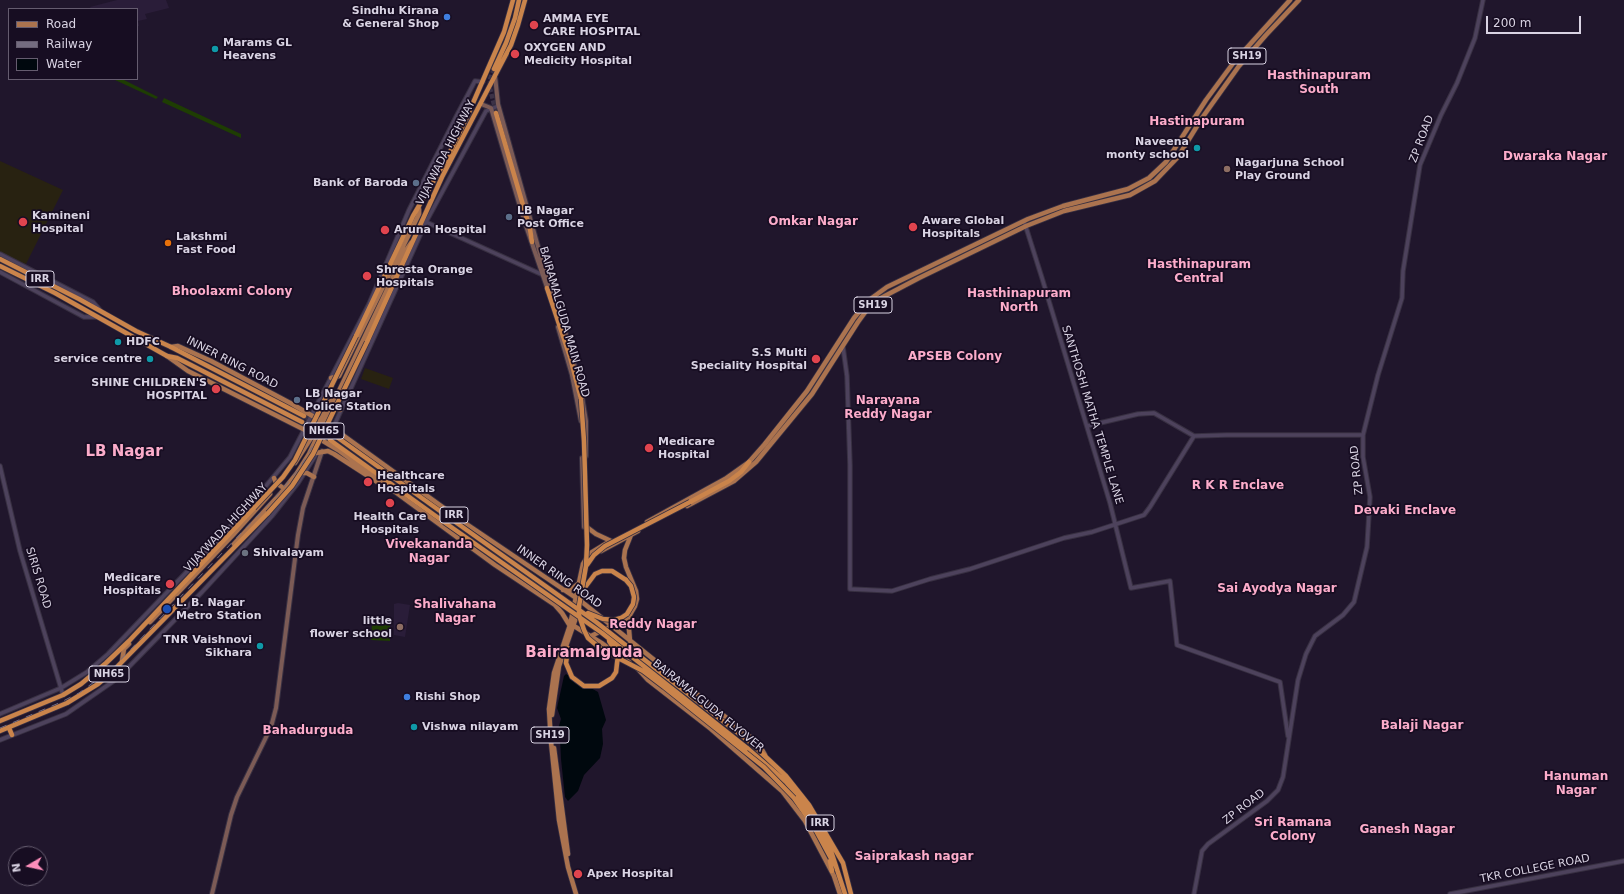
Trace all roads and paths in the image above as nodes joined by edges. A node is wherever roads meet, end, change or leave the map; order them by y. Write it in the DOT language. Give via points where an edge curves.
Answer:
graph roads {
  1 [pos="513,0"];
  2 [pos="519,0"];
  3 [pos="525,0"];
  4 [pos="1290,0"];
  5 [pos="1299,0"];
  6 [pos="1483,0"];
  7 [pos="494,69"];
  8 [pos="495,75"];
  9 [pos="483,82"];
  10 [pos="481,104"];
  11 [pos="498,106"];
  12 [pos="491,108"];
  13 [pos="496,113"];
  14 [pos="419,208"];
  15 [pos="413,216"];
  16 [pos="406,218"];
  17 [pos="425,221"];
  18 [pos="1024,221"];
  19 [pos="1026,226"];
  20 [pos="415,237"];
  21 [pos="532,242"];
  22 [pos="0,254"];
  23 [pos="0,259"];
  24 [pos="0,266"];
  25 [pos="0,272"];
  26 [pos="543,275"];
  27 [pos="547,288"];
  28 [pos="100,310"];
  29 [pos="98,317"];
  30 [pos="122,323"];
  31 [pos="119,329"];
  32 [pos="136,331"];
  33 [pos="133,337"];
  34 [pos="171,347"];
  35 [pos="843,347"];
  36 [pos="167,356"];
  37 [pos="331,378"];
  38 [pos="344,380"];
  39 [pos="349,390"];
  40 [pos="319,401"];
  41 [pos="330,406"];
  42 [pos="340,410"];
  43 [pos="304,416"];
  44 [pos="312,416"];
  45 [pos="302,422"];
  46 [pos="322,422"];
  47 [pos="1087,426"];
  48 [pos="333,428"];
  49 [pos="305,430"];
  50 [pos="334,434"];
  51 [pos="1363,435"];
  52 [pos="315,436"];
  53 [pos="1194,436"];
  54 [pos="584,438"];
  55 [pos="330,440"];
  56 [pos="319,452"];
  57 [pos="309,454"];
  58 [pos="749,462"];
  59 [pos="0,466"];
  60 [pos="302,466"];
  61 [pos="297,472"];
  62 [pos="305,472"];
  63 [pos="314,477"];
  64 [pos="274,478"];
  65 [pos="290,482"];
  66 [pos="279,484"];
  67 [pos="412,485"];
  68 [pos="296,486"];
  69 [pos="284,489"];
  70 [pos="395,492"];
  71 [pos="402,492"];
  72 [pos="417,495"];
  73 [pos="449,514"];
  74 [pos="442,523"];
  75 [pos="1115,524"];
  76 [pos="588,528"];
  77 [pos="631,535"];
  78 [pos="611,541"];
  79 [pos="204,554"];
  80 [pos="587,555"];
  81 [pos="203,562"];
  82 [pos="588,563"];
  83 [pos="217,564"];
  84 [pos="578,584"];
  85 [pos="563,590"];
  86 [pos="583,590"];
  87 [pos="576,599"];
  88 [pos="582,602"];
  89 [pos="554,604"];
  90 [pos="582,611"];
  91 [pos="628,618"];
  92 [pos="610,625"];
  93 [pos="572,626"];
  94 [pos="591,636"];
  95 [pos="606,636"];
  96 [pos="568,642"];
  97 [pos="630,642"];
  98 [pos="116,653"];
  99 [pos="650,656"];
  100 [pos="122,662"];
  101 [pos="117,666"];
  102 [pos="638,670"];
  103 [pos="554,687"];
  104 [pos="61,688"];
  105 [pos="63,694"];
  106 [pos="0,714"];
  107 [pos="0,721"];
  108 [pos="9,728"];
  109 [pos="0,731"];
  110 [pos="12,735"];
  111 [pos="0,740"];
  112 [pos="1288,741"];
  113 [pos="766,760"];
  114 [pos="759,769"];
  115 [pos="830,859"];
  116 [pos="1624,861"];
  117 [pos="837,869"];
  118 [pos="832,871"];
  119 [pos="212,894"];
  120 [pos="576,894"];
  121 [pos="840,894"];
  122 [pos="845,894"];
  123 [pos="852,894"];
  124 [pos="1194,894"];
  125 [pos="1450,894"];
  1 -- 9 [label="highway, NH65" via="504,32"];
  2 -- 7 [label="highway" via="506,43"];
  3 -- 8 [label="highway, VIJAYWADA HIGHWAY / NH65" via="515,34"];
  4 -- 18 [label="main road, SH19" via="1234,62 1206,100 1174,152 1149,178 1128,190 1063,206"];
  5 -- 19 [label="main road, SH19" via="1239,66 1178,157 1155,180 1130,195 1070,209"];
  6 -- 51 [label="street, ZP ROAD" via="1472,45 1420,164 1403,272 1402,298 1376,382"];
  8 -- 10 [label="highway, VIJAYWADA HIGHWAY / NH65"];
  8 -- 11 [label="main road"];
  9 -- 14 [label="highway, VIJAYWADA HIGHWAY / NH65" via="453,146"];
  9 -- 16 [label="street" via="475,81"];
  10 -- 12 [label="main road"];
  10 -- 17 [label="highway, VIJAYWADA HIGHWAY / NH65" via="442,177"];
  11 -- 12 [label="street"];
  11 -- 54 [label="main road" via="571,351 583,398"];
  12 -- 17 [label="street" via="486,111"];
  12 -- 21 [label="main road, BAIRAMALGUDA MAIN ROAD"];
  13 -- 21 [label="highway"];
  14 -- 15 [label="highway, VIJAYWADA HIGHWAY / NH65"];
  14 -- 37 [label="main road, VIJAYWADA HIGHWAY" via="340,376"];
  15 -- 16 [label="highway"];
  15 -- 81 [label="highway, NH65, bridge" via="295,460"];
  16 -- 37 [label="street" via="369,304"];
  17 -- 20 [label="highway, VIJAYWADA HIGHWAY / NH65"];
  17 -- 26 [label="street"];
  17 -- 39 [label="street"];
  18 -- 19 [label="street, SANTHOSHI MATHA TEMPLE LANE"];
  18 -- 58 [label="main road, SH19" via="887,288 870,300 854,318 807,392"];
  19 -- 35 [label="main road, SH19" via="879,299 866,311"];
  19 -- 47 [label="street, SANTHOSHI MATHA TEMPLE LANE"];
  20 -- 38 [label="main road, VIJAYWADA HIGHWAY" via="406,250"];
  20 -- 83 [label="highway, NH65, bridge" via="313,454 292,486"];
  21 -- 26 [label="main road, BAIRAMALGUDA MAIN ROAD"];
  22 -- 28 [label="street" via="93,302"];
  23 -- 28 [label="highway, IRR"];
  24 -- 29 [label="highway, IRR"];
  25 -- 29 [label="street" via="84,317"];
  26 -- 27 [label="main road, BAIRAMALGUDA MAIN ROAD"];
  27 -- 54 [label="main road, BAIRAMALGUDA MAIN ROAD" via="572,375"];
  27 -- 82 [label="highway, bridge" via="570,356 581,399"];
  28 -- 30 [label="highway, INNER RING ROAD / IRR"];
  29 -- 31 [label="highway, IRR"];
  30 -- 31 [label="highway"];
  30 -- 32 [label="highway, INNER RING ROAD / IRR"];
  31 -- 33 [label="highway, IRR"];
  32 -- 33 [label="highway"];
  32 -- 34 [label="highway, INNER RING ROAD / IRR"];
  33 -- 36 [label="highway, IRR"];
  34 -- 43 [label="highway, IRR"];
  34 -- 44 [label="main road, INNER RING ROAD / IRR" via="178,346 211,361"];
  35 -- 75 [label="street" via="847,376 850,465 850,589 892,591"];
  35 -- 77 [label="main road, SH19" via="812,394 750,468 734,481"];
  36 -- 45 [label="highway, IRR" via="177,358"];
  36 -- 49 [label="main road, IRR" via="188,371"];
  37 -- 40 [label="street"];
  38 -- 39 [label="main road"];
  38 -- 41 [label="main road, VIJAYWADA HIGHWAY"];
  39 -- 42 [label="street"];
  40 -- 41 [label="main road"];
  40 -- 44 [label="street"];
  41 -- 42 [label="main road"];
  41 -- 46 [label="main road, VIJAYWADA HIGHWAY"];
  42 -- 48 [label="street"];
  44 -- 46 [label="main road, INNER RING ROAD / IRR"];
  44 -- 49 [label="street"];
  46 -- 48 [label="main road, INNER RING ROAD / IRR"];
  46 -- 52 [label="main road, VIJAYWADA HIGHWAY / NH65"];
  47 -- 53 [label="street" via="1138,414 1154,413"];
  47 -- 75 [label="street, SANTHOSHI MATHA TEMPLE LANE"];
  48 -- 67 [label="main road, INNER RING ROAD / IRR"];
  49 -- 52 [label="main road, IRR"];
  49 -- 64 [label="street" via="290,457"];
  50 -- 72 [label="highway, IRR"];
  51 -- 53 [label="street"];
  51 -- 112 [label="street, ZP ROAD" via="1363,457 1370,496 1367,546 1360,580 1354,602 1349,609 1315,636 1310,644 1301,665"];
  52 -- 57 [label="main road, VIJAYWADA HIGHWAY / NH65"];
  52 -- 66 [label="main road, VIJAYWADA HIGHWAY"];
  52 -- 70 [label="main road, IRR"];
  53 -- 75 [label="street" via="1149,510 1144,515"];
  54 -- 76 [label="main road"];
  54 -- 80 [label="main road, BAIRAMALGUDA MAIN ROAD" via="583,512"];
  55 -- 71 [label="highway, IRR"];
  56 -- 57 [label="main road"];
  56 -- 62 [label="street"];
  56 -- 63 [label="main road"];
  56 -- 70 [label="main road" via="328,451 334,454 389,491"];
  57 -- 60 [label="main road, VIJAYWADA HIGHWAY / NH65"];
  58 -- 78 [label="main road, SH19" via="714,486"];
  58 -- 82 [label="highway, bridge" via="730,481 605,546"];
  59 -- 104 [label="street, SIRIS ROAD" via="20,551"];
  60 -- 61 [label="main road, VIJAYWADA HIGHWAY / NH65"];
  60 -- 62 [label="main road"];
  61 -- 62 [label="main road"];
  61 -- 65 [label="main road, VIJAYWADA HIGHWAY / NH65"];
  62 -- 63 [label="main road"];
  62 -- 68 [label="street"];
  63 -- 119 [label="main road" via="303,508 298,535 276,708 271,727 231,815"];
  64 -- 66 [label="main road" via="274,482"];
  64 -- 79 [label="street"];
  65 -- 68 [label="main road"];
  65 -- 69 [label="main road, VIJAYWADA HIGHWAY / NH65"];
  66 -- 69 [label="main road"];
  66 -- 100 [label="main road, VIJAYWADA HIGHWAY" via="234,535 124,649"];
  67 -- 72 [label="highway"];
  67 -- 73 [label="main road, INNER RING ROAD / IRR"];
  68 -- 110 [label="street" via="202,592 108,686 66,714"];
  69 -- 83 [label="main road, VIJAYWADA HIGHWAY / NH65"];
  70 -- 71 [label="highway"];
  70 -- 74 [label="main road, IRR"];
  71 -- 74 [label="highway, BAIRAMALGUDA FLYOVER / IRR"];
  72 -- 73 [label="highway, BAIRAMALGUDA FLYOVER / IRR" via="441,512"];
  73 -- 85 [label="main road, INNER RING ROAD / IRR"];
  73 -- 90 [label="highway, BAIRAMALGUDA FLYOVER / IRR, bridge"];
  74 -- 89 [label="main road" via="495,565"];
  74 -- 95 [label="highway, BAIRAMALGUDA FLYOVER / IRR, bridge"];
  75 -- 112 [label="street, SANTHOSHI MATHA TEMPLE LANE" via="1131,588 1170,581 1177,645 1280,682"];
  76 -- 78 [label="main road"];
  76 -- 80 [label="main road"];
  77 -- 82 [label="main road, SH19" via="599,552"];
  77 -- 91 [label="main road" via="624,558 637,599"];
  78 -- 80 [label="main road, SH19"];
  79 -- 81 [label="highway"];
  79 -- 104 [label="street" via="108,654 88,671"];
  80 -- 82 [label="main road"];
  80 -- 84 [label="main road, SH19"];
  81 -- 98 [label="highway, VIJAYWADA HIGHWAY / NH65"];
  82 -- 86 [label="main road, SH19"];
  82 -- 115 [label="highway, bridge" via="580,599 580,615 588,638 600,649 643,671 664,686 764,767 794,798 814,827"];
  83 -- 100 [label="highway, VIJAYWADA HIGHWAY / NH65"];
  84 -- 85 [label="main road" via="570,590"];
  84 -- 87 [label="main road, SH19"];
  85 -- 87 [label="main road, INNER RING ROAD / IRR"];
  85 -- 89 [label="main road" via="560,601"];
  86 -- 88 [label="main road, SH19"];
  86 -- 90 [label="highway, bridge" via="595,574 612,571 626,580 634,597 632,608 617,619 609,620"];
  87 -- 88 [label="main road, INNER RING ROAD / IRR"];
  87 -- 93 [label="main road, SH19"];
  88 -- 92 [label="main road, INNER RING ROAD"];
  88 -- 93 [label="main road, SH19"];
  89 -- 93 [label="main road"];
  90 -- 113 [label="highway, BAIRAMALGUDA FLYOVER / IRR, bridge" via="752,743"];
  91 -- 92 [label="main road"];
  91 -- 97 [label="main road"];
  92 -- 94 [label="main road"];
  92 -- 97 [label="main road, INNER RING ROAD"];
  93 -- 94 [label="main road"];
  93 -- 96 [label="main road, SH19"];
  93 -- 103 [label="main road, SH19" via="558,658"];
  94 -- 102 [label="main road"];
  95 -- 96 [label="highway, bridge" via="618,655 618,664 612,678 599,686 584,686 572,677 566,663"];
  95 -- 113 [label="highway, BAIRAMALGUDA FLYOVER / IRR, bridge" via="747,748"];
  96 -- 103 [label="main road, SH19"];
  97 -- 99 [label="main road, INNER RING ROAD"];
  98 -- 101 [label="highway"];
  98 -- 105 [label="highway, VIJAYWADA HIGHWAY / NH65" via="81,684"];
  99 -- 102 [label="main road"];
  99 -- 113 [label="main road, INNER RING ROAD" via="758,743"];
  100 -- 101 [label="highway, VIJAYWADA HIGHWAY / NH65"];
  101 -- 108 [label="highway, VIJAYWADA HIGHWAY / NH65" via="98,684 67,703"];
  102 -- 114 [label="main road"];
  103 -- 120 [label="main road, SH19" via="552,726 558,789 570,873"];
  104 -- 105 [label="street, SIRIS ROAD"];
  104 -- 106 [label="street"];
  105 -- 107 [label="highway, VIJAYWADA HIGHWAY / NH65"];
  108 -- 109 [label="highway, VIJAYWADA HIGHWAY / NH65"];
  108 -- 110 [label="highway"];
  110 -- 111 [label="street"];
  112 -- 124 [label="street, ZP ROAD" via="1278,790 1202,851"];
  113 -- 114 [label="highway"];
  113 -- 117 [label="highway, BAIRAMALGUDA FLYOVER / IRR" via="811,815 831,851"];
  113 -- 123 [label="highway, INNER RING ROAD / IRR" via="786,776 816,817 843,863"];
  114 -- 118 [label="main road" via="782,791 805,821"];
  115 -- 117 [label="highway"];
  115 -- 118 [label="highway"];
  116 -- 125 [label="street, TKR COLLEGE ROAD"];
  117 -- 122 [label="highway, IRR"];
  118 -- 121 [label="main road"];
}
